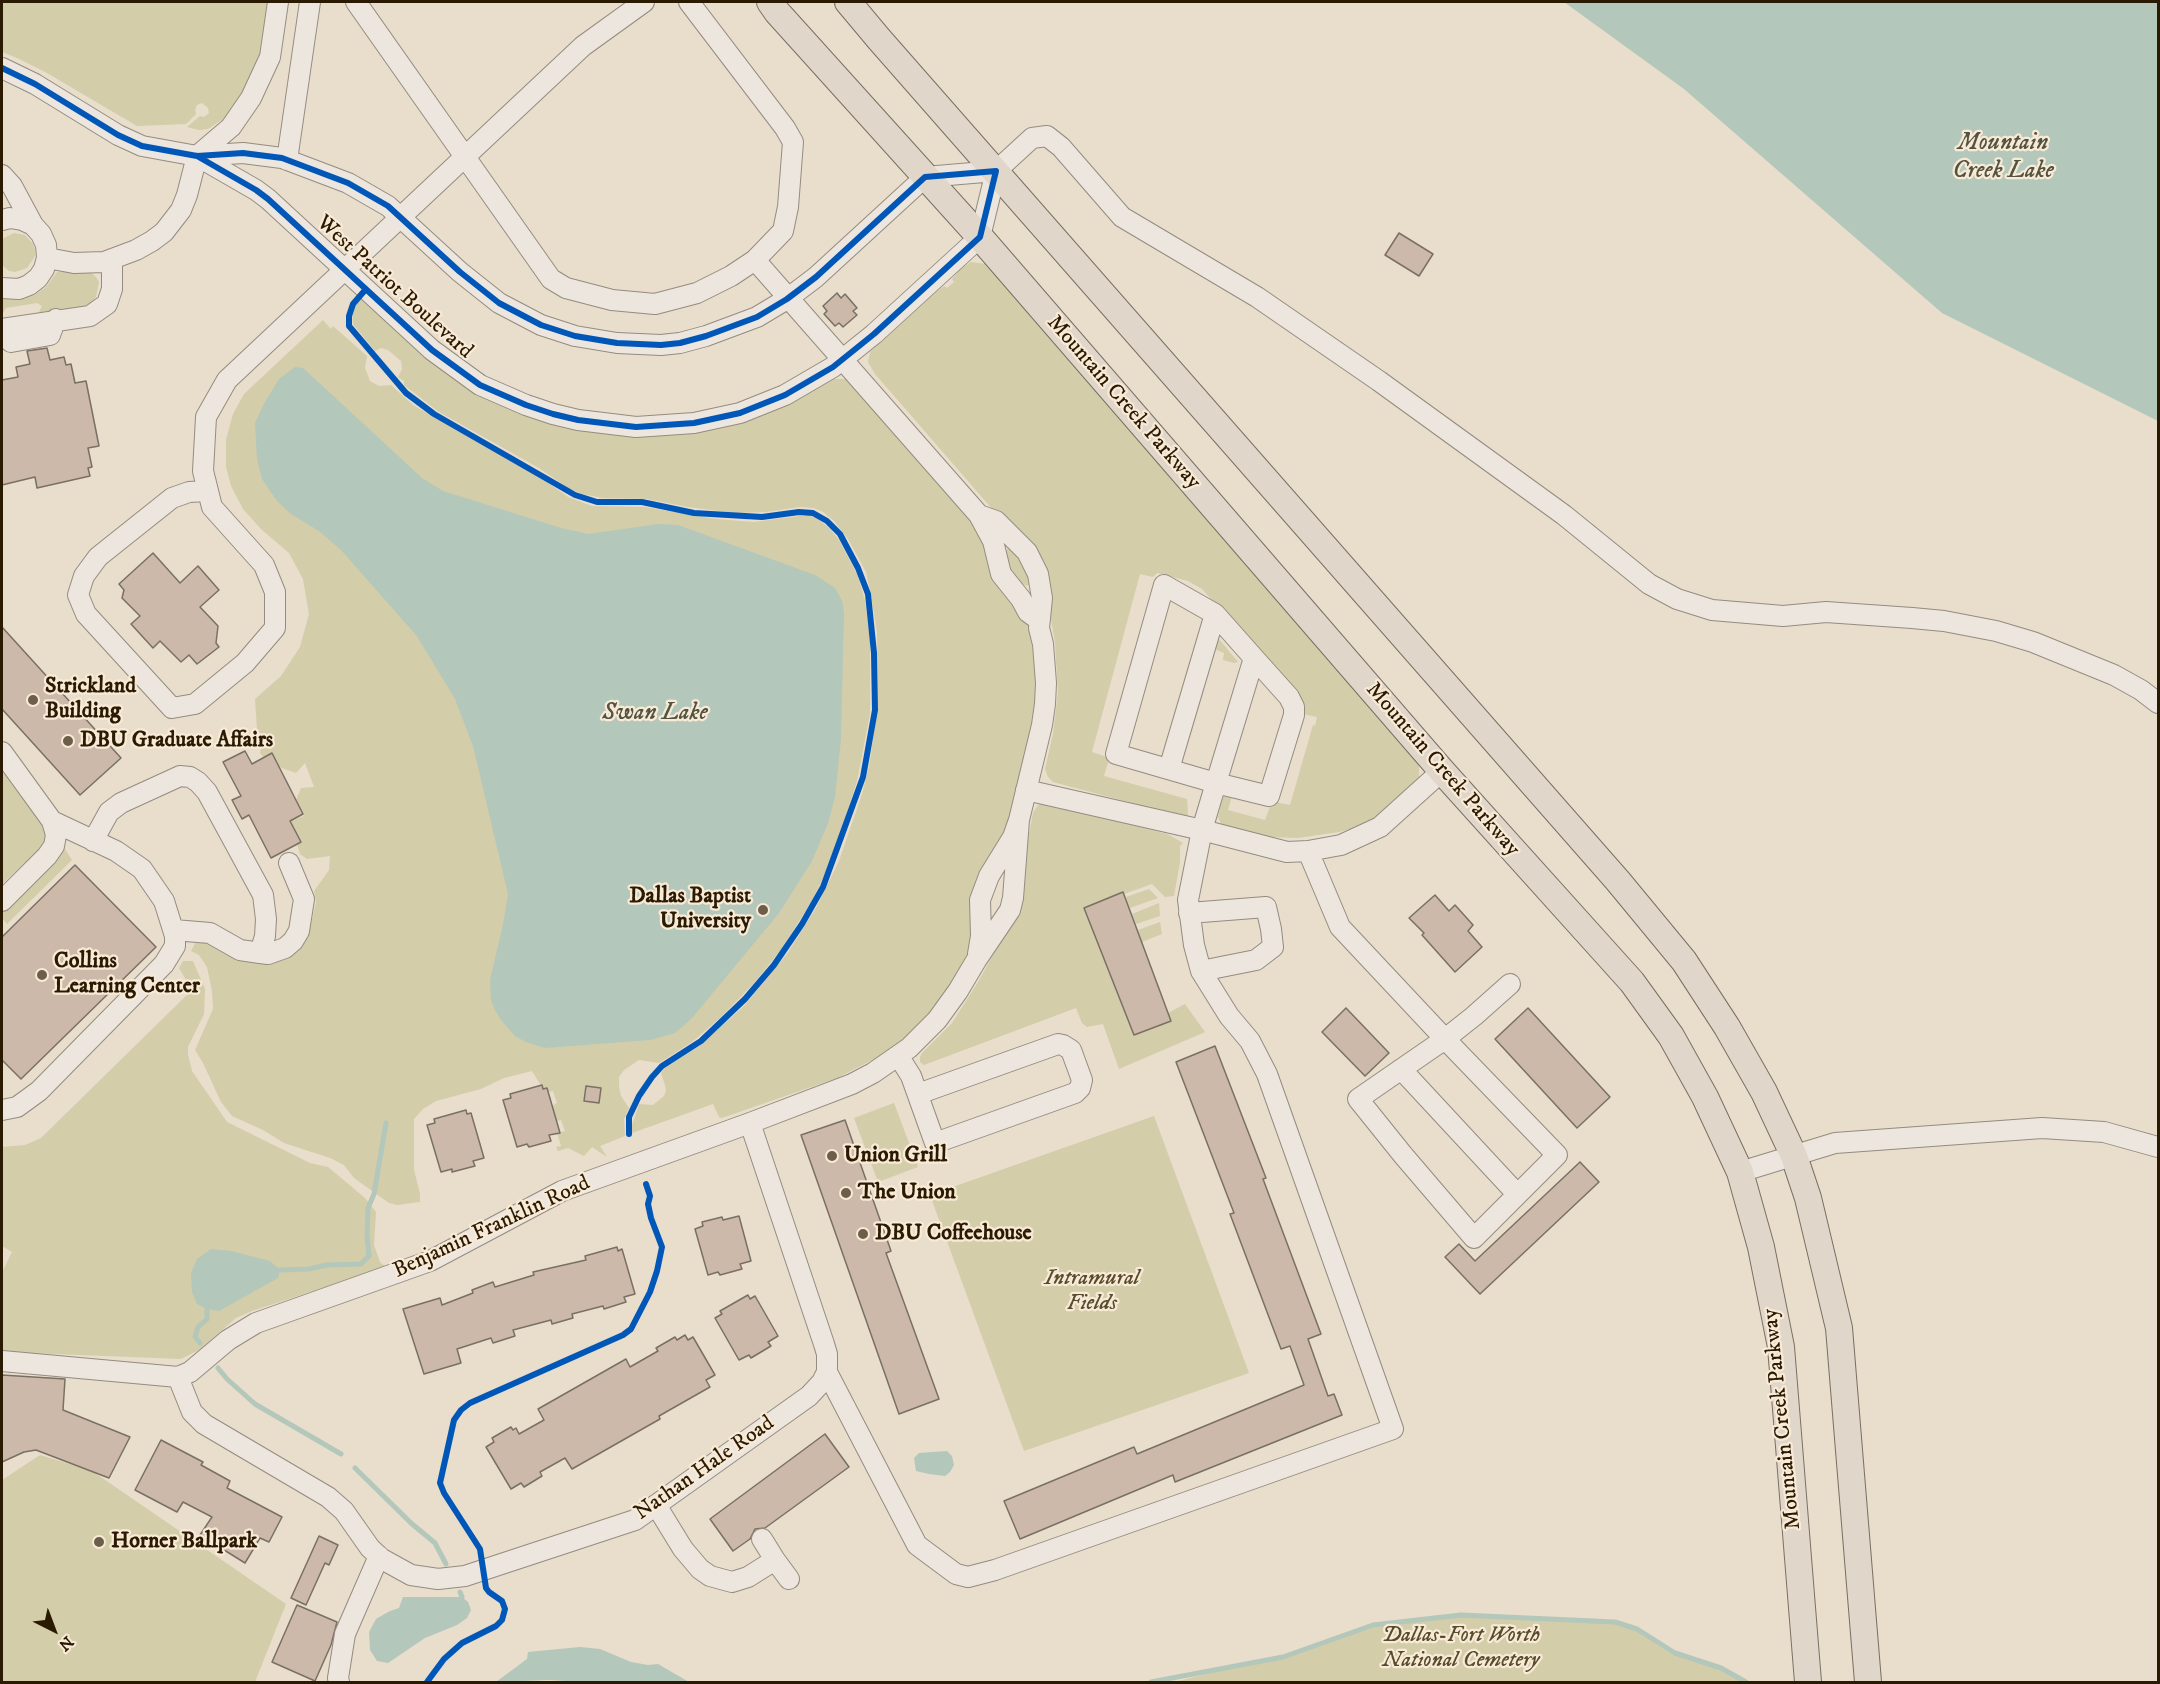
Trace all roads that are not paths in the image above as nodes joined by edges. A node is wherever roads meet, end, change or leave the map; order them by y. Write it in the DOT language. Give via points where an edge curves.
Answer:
graph roads {
  1 [pos="278,2"];
  2 [pos="310,2"];
  3 [pos="356,2"];
  4 [pos="644,2"];
  5 [pos="689,2"];
  6 [pos="770,2"];
  7 [pos="848,2"];
  8 [pos="2,68"];
  9 [pos="197,156"];
  10 [pos="465,156"];
  11 [pos="287,160"];
  12 [pos="996,171"];
  13 [pos="2,175"];
  14 [pos="925,177"];
  15 [pos="401,217"];
  16 [pos="2,220"];
  17 [pos="33,225"];
  18 [pos="980,237"];
  19 [pos="47,258"];
  20 [pos="112,260"];
  21 [pos="754,260"];
  22 [pos="345,270"];
  23 [pos="2,288"];
  24 [pos="787,299"];
  25 [pos="56,319"];
  26 [pos="2,329"];
  27 [pos="2,334"];
  28 [pos="843,359"];
  29 [pos="208,492"];
  30 [pos="979,515"];
  31 [pos="1215,614"];
  32 [pos="1038,620"];
  33 [pos="1254,658"];
  34 [pos="2158,703"];
  35 [pos="2,752"];
  36 [pos="1169,769"];
  37 [pos="1442,771"];
  38 [pos="1216,783"];
  39 [pos="1026,790"];
  40 [pos="1019,820"];
  41 [pos="52,821"];
  42 [pos="1202,830"];
  43 [pos="93,841"];
  44 [pos="1308,851"];
  45 [pos="289,863"];
  46 [pos="2,901"];
  47 [pos="1189,913"];
  48 [pos="174,930"];
  49 [pos="260,953"];
  50 [pos="977,958"];
  51 [pos="1201,971"];
  52 [pos="1510,984"];
  53 [pos="1445,1039"];
  54 [pos="899,1057"];
  55 [pos="1401,1070"];
  56 [pos="918,1094"];
  57 [pos="2,1110"];
  58 [pos="750,1124"];
  59 [pos="2158,1147"];
  60 [pos="1794,1156"];
  61 [pos="1740,1172"];
  62 [pos="1517,1194"];
  63 [pos="2,1361"];
  64 [pos="827,1372"];
  65 [pos="178,1377"];
  66 [pos="656,1506"];
  67 [pos="762,1539"];
  68 [pos="379,1556"];
  69 [pos="775,1560"];
  70 [pos="789,1579"];
  71 [pos="339,1683"];
  72 [pos="1808,1683"];
  73 [pos="1868,1683"];
  1 -- 9 [label="street" via="270,57 251,98 231,126"];
  2 -- 11 [label="street"];
  3 -- 10 [label="street"];
  4 -- 10 [label="street" via="583,46"];
  5 -- 21 [label="street" via="793,142 783,231"];
  6 -- 14 [label="main road, Mountain Creek Parkway"];
  7 -- 12 [label="main road"];
  8 -- 9 [label="street, West Patriot Boulevard" via="131,142"];
  9 -- 11 [label="street, West Patriot Boulevard" via="243,153"];
  9 -- 20 [label="street" via="187,195 173,221 152,241"];
  9 -- 22 [label="street, West Patriot Boulevard" via="256,190"];
  10 -- 15 [label="street"];
  10 -- 21 [label="street" via="551,279 566,288 612,300 655,304 698,293"];
  11 -- 15 [label="street, West Patriot Boulevard" via="348,183"];
  12 -- 14 [label="street"];
  12 -- 18 [label="street"];
  12 -- 34 [label="street" via="1032,138 1047,136 1122,217 1267,303 1564,515 1650,584 1677,599 1712,610 1783,616 1826,612 1912,618 1996,631 2114,675"];
  12 -- 60 [label="main road" via="1684,961 1764,1092"];
  13 -- 17 [label="street"];
  14 -- 18 [label="main road, Mountain Creek Parkway"];
  14 -- 24 [label="street, West Patriot Boulevard"];
  15 -- 22 [label="street"];
  15 -- 24 [label="street, West Patriot Boulevard" via="499,303 541,325 594,340 638,345 680,343 757,317"];
  16 -- 17 [label="street" via="10,218"];
  17 -- 19 [label="street" via="46,245"];
  18 -- 28 [label="street, West Patriot Boulevard"];
  18 -- 37 [label="main road, Mountain Creek Parkway"];
  19 -- 20 [label="street" via="89,264"];
  19 -- 23 [label="street" via="38,278 29,285"];
  20 -- 25 [label="street" via="112,289 107,303 90,315"];
  21 -- 24 [label="street"];
  22 -- 28 [label="street, West Patriot Boulevard" via="432,350 480,385 518,402 578,420 636,427 716,419 785,395"];
  22 -- 29 [label="street" via="227,380 206,417 203,471"];
  24 -- 28 [label="street"];
  25 -- 26 [label="street"];
  25 -- 27 [label="street" via="50,335 11,342"];
  28 -- 30 [label="street"];
  29 -- 29 [label="street" via="212,507 264,565 275,592 274,628 245,663 195,704 172,708 86,614 78,595 84,576 98,557 171,498 189,492"];
  30 -- 32 [label="street" via="993,541 1001,574"];
  30 -- 32 [label="street" via="996,521 1030,557 1042,598"];
  31 -- 33 [label="street"];
  31 -- 36 [label="street"];
  31 -- 36 [label="street" via="1164,585 1116,754"];
  32 -- 39 [label="street" via="1043,644 1045,705"];
  33 -- 38 [label="street"];
  33 -- 38 [label="street" via="1289,697 1294,715 1269,796"];
  35 -- 41 [label="street"];
  36 -- 38 [label="street"];
  37 -- 44 [label="street" via="1380,827 1347,843"];
  37 -- 61 [label="main road, Mountain Creek Parkway" via="1632,982 1671,1036"];
  38 -- 42 [label="street"];
  39 -- 40 [label="street"];
  39 -- 42 [label="street"];
  40 -- 50 [label="street" via="980,900"];
  40 -- 50 [label="street, Benjamin Franklin Road" via="1010,910"];
  41 -- 43 [label="street"];
  41 -- 46 [label="street" via="56,835 51,851"];
  42 -- 44 [label="street" via="1287,852"];
  42 -- 47 [label="street"];
  43 -- 48 [label="street" via="116,850 142,869 164,901"];
  43 -- 49 [label="street" via="109,812 121,803 180,776 198,782 263,895 266,919"];
  44 -- 53 [label="street" via="1340,927"];
  45 -- 49 [label="street" via="304,899 299,932 285,948"];
  47 -- 51 [label="street"];
  47 -- 51 [label="street" via="1266,907 1271,929 1272,946 1256,960"];
  48 -- 49 [label="street" via="210,933 240,950"];
  48 -- 57 [label="street" via="175,946 164,964 30,1099"];
  50 -- 54 [label="street, Benjamin Franklin Road" via="937,1020"];
  51 -- 64 [label="street" via="1268,1074 1393,1429 968,1577 956,1574 917,1545"];
  52 -- 53 [label="street"];
  53 -- 55 [label="street"];
  53 -- 62 [label="street" via="1557,1155"];
  54 -- 56 [label="street"];
  54 -- 58 [label="street, Benjamin Franklin Road" via="852,1084"];
  55 -- 62 [label="street"];
  55 -- 62 [label="street" via="1358,1099 1474,1238"];
  56 -- 56 [label="street" via="935,1143 1075,1093 1082,1080 1071,1050 1058,1044"];
  58 -- 64 [label="street" via="824,1344"];
  58 -- 65 [label="street, Benjamin Franklin Road" via="562,1191 430,1262 256,1323"];
  59 -- 60 [label="street" via="2104,1132 2042,1128 1835,1143"];
  60 -- 61 [label="street"];
  60 -- 73 [label="main road" via="1839,1328"];
  61 -- 72 [label="main road, Mountain Creek Parkway" via="1761,1247 1781,1347"];
  63 -- 65 [label="street"];
  64 -- 66 [label="street, Nathan Hale Road" via="809,1396"];
  65 -- 68 [label="street, Nathan Hale Road" via="192,1412 204,1424 328,1497"];
  66 -- 68 [label="street, Nathan Hale Road" via="635,1520 465,1576 438,1579 411,1575"];
  66 -- 69 [label="street" via="683,1549 710,1576 732,1582"];
  67 -- 69 [label="street"];
  68 -- 71 [label="street" via="345,1634"];
  69 -- 70 [label="street"];
}
